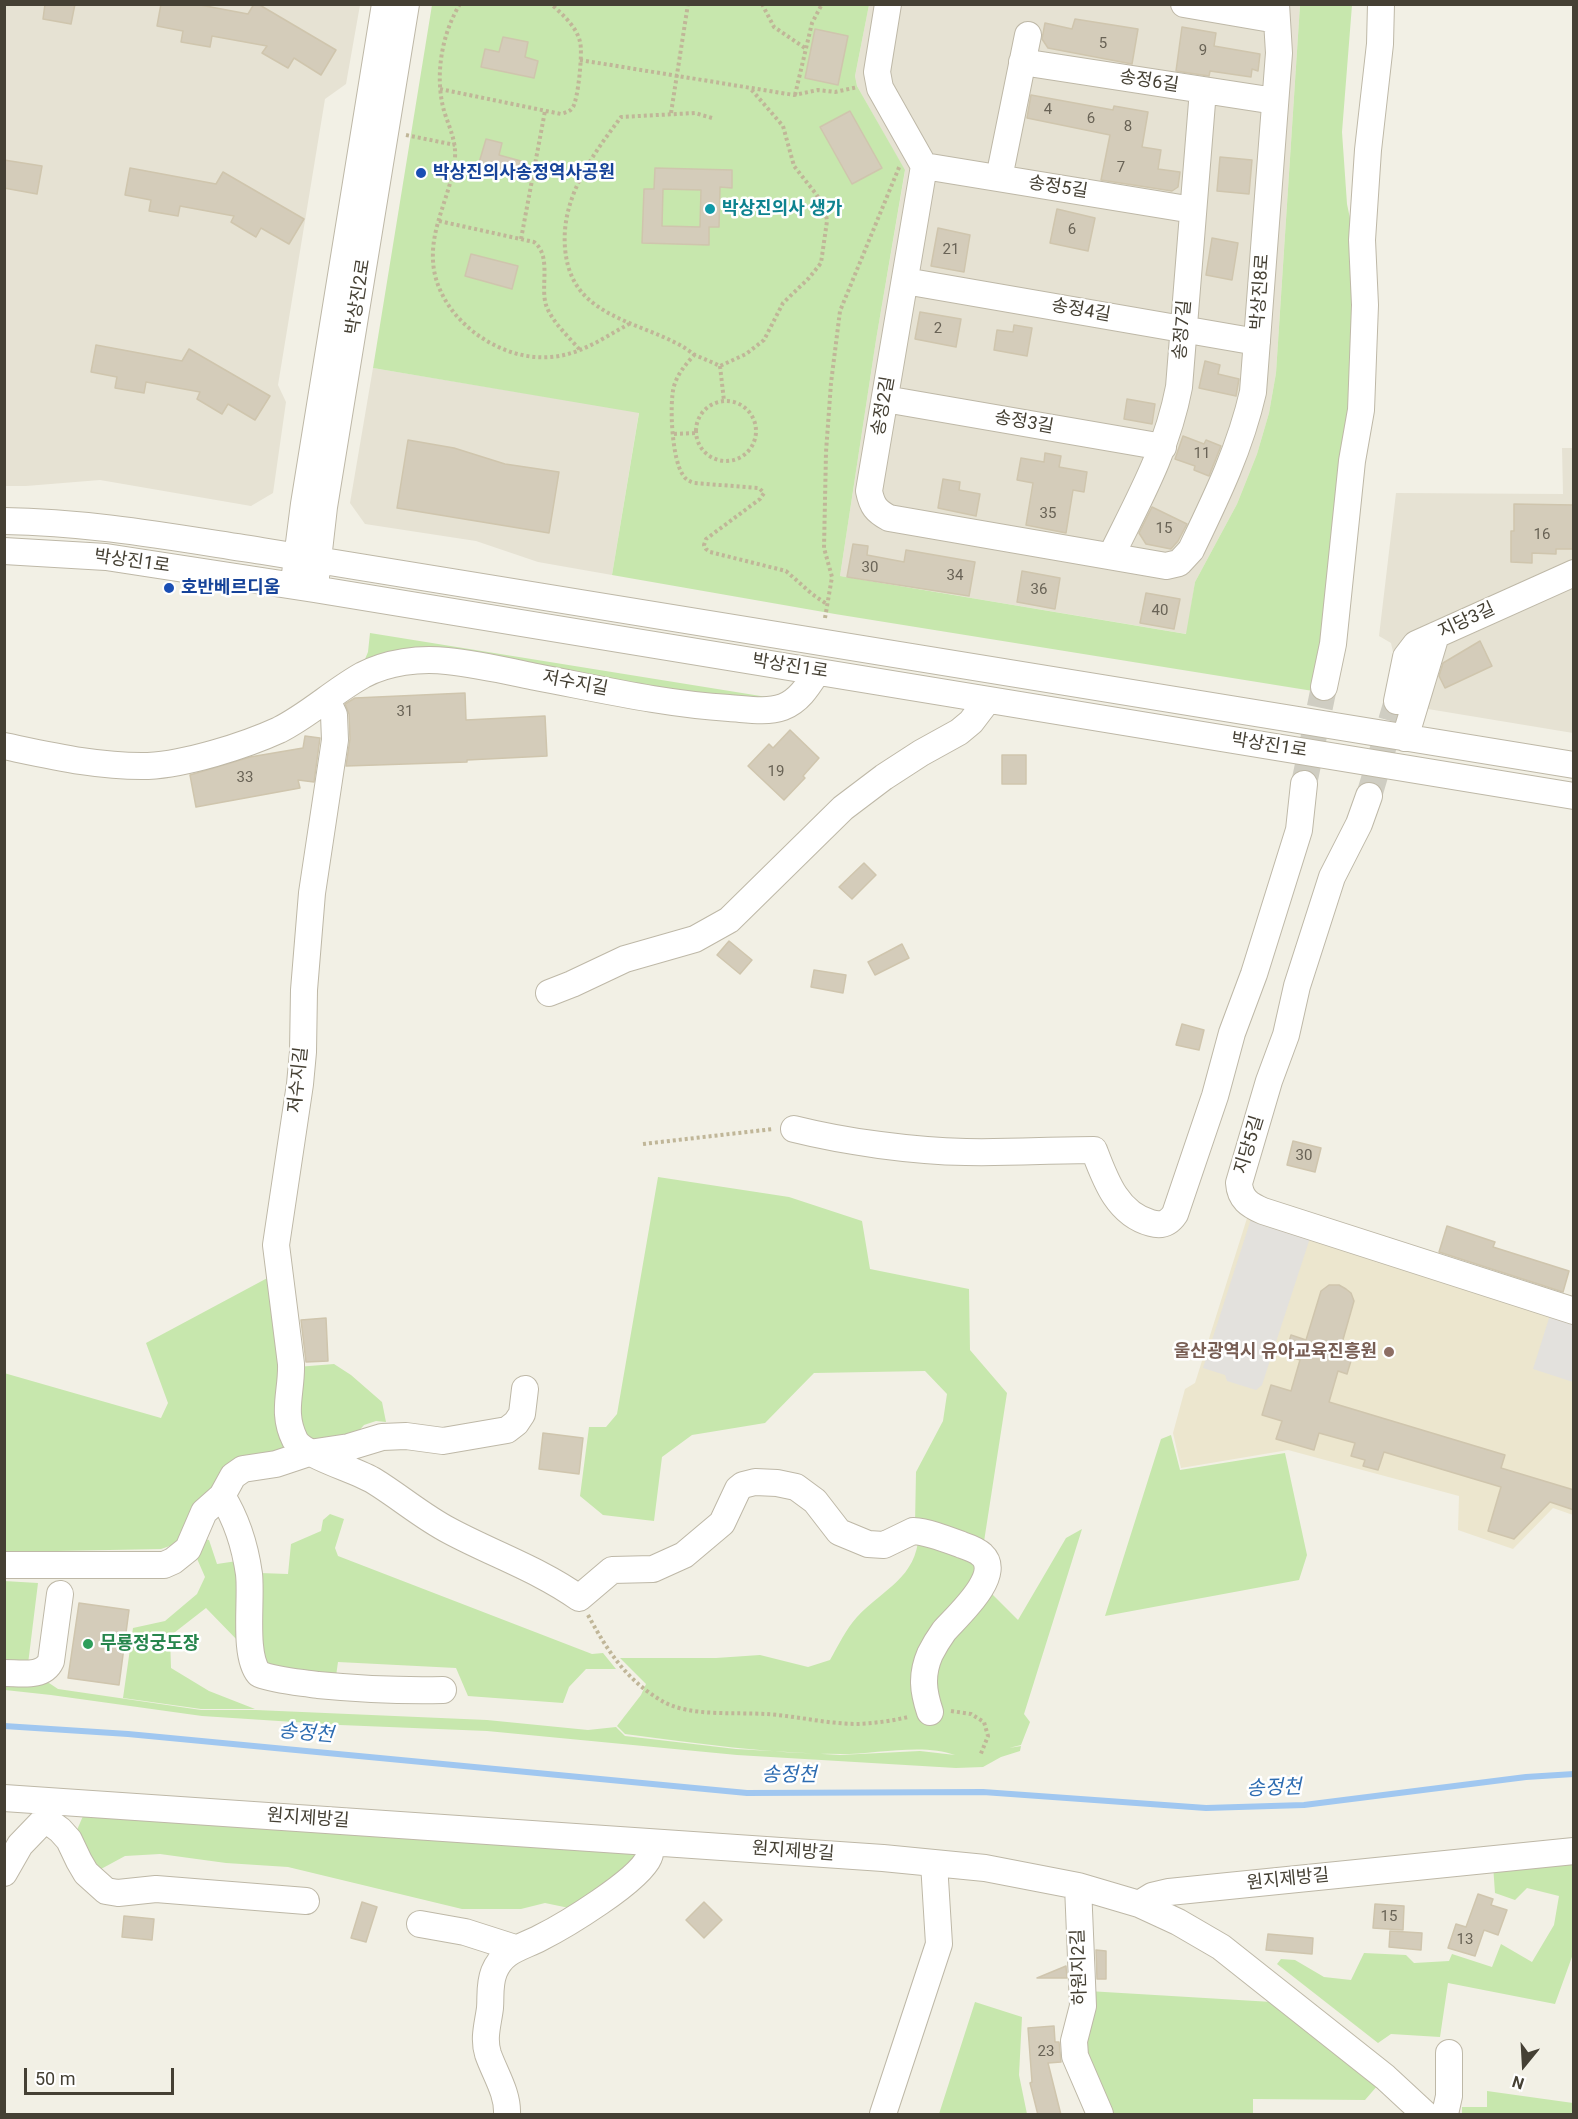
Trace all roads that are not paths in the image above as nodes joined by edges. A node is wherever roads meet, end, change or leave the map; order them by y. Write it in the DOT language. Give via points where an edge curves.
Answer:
graph roads {
  1 [pos="385,4"];
  2 [pos="406,4"];
  3 [pos="888,4"];
  4 [pos="1184,4"];
  5 [pos="1381,4"];
  6 [pos="1277,12"];
  7 [pos="1028,35"];
  8 [pos="1022,62"];
  9 [pos="1203,90"];
  10 [pos="1275,101"];
  11 [pos="913,163"];
  12 [pos="999,178"];
  13 [pos="1193,210"];
  14 [pos="904,281"];
  15 [pos="1183,329"];
  16 [pos="1257,342"];
  17 [pos="885,399"];
  18 [pos="1163,447"];
  19 [pos="4,521"];
  20 [pos="4,550"];
  21 [pos="1111,556"];
  22 [pos="308,558"];
  23 [pos="1179,563"];
  24 [pos="1574,573"];
  25 [pos="304,588"];
  26 [pos="1436,635"];
  27 [pos="817,672"];
  28 [pos="1324,687"];
  29 [pos="327,700"];
  30 [pos="987,701"];
  31 [pos="1397,701"];
  32 [pos="1405,738"];
  33 [pos="4,746"];
  34 [pos="1574,765"];
  35 [pos="1304,784"];
  36 [pos="1369,796"];
  37 [pos="1574,796"];
  38 [pos="549,993"];
  39 [pos="794,1129"];
  40 [pos="1574,1311"];
  41 [pos="525,1389"];
  42 [pos="309,1453"];
  43 [pos="222,1496"];
  44 [pos="4,1565"];
  45 [pos="60,1594"];
  46 [pos="4,1673"];
  47 [pos="443,1690"];
  48 [pos="930,1712"];
  49 [pos="4,1798"];
  50 [pos="46,1810"];
  51 [pos="651,1843"];
  52 [pos="1574,1851"];
  53 [pos="934,1863"];
  54 [pos="4,1873"];
  55 [pos="1078,1886"];
  56 [pos="306,1901"];
  57 [pos="1138,1904"];
  58 [pos="420,1924"];
  59 [pos="515,1948"];
  60 [pos="1449,2053"];
  61 [pos="507,2115"];
  62 [pos="884,2115"];
  63 [pos="1100,2115"];
  64 [pos="1425,2115"];
  65 [pos="1445,2115"];
  1 -- 22 [label="street, 박상진2로" via="304,504"];
  2 -- 22 [label="street, 박상진2로" via="324,507"];
  3 -- 11 [label="street" via="877,72 880,88"];
  4 -- 6 [label="street"];
  5 -- 28 [label="street" via="1362,240 1365,305 1361,410 1333,644"];
  6 -- 10 [label="street, 박상진8로"];
  7 -- 8 [label="street"];
  8 -- 9 [label="street, 송정6길"];
  8 -- 12 [label="street"];
  9 -- 10 [label="street, 송정6길"];
  9 -- 13 [label="street, 송정7길"];
  10 -- 16 [label="street, 박상진8로"];
  11 -- 12 [label="street, 송정5길"];
  11 -- 14 [label="street, 송정2길"];
  12 -- 13 [label="street, 송정5길"];
  13 -- 15 [label="street, 송정7길"];
  14 -- 15 [label="street, 송정4길"];
  14 -- 17 [label="street, 송정2길"];
  15 -- 16 [label="street, 송정4길"];
  15 -- 18 [label="street, 송정7길" via="1179,387"];
  16 -- 23 [label="street, 박상진8로" via="1253,392 1236,452 1191,550"];
  17 -- 18 [label="street, 송정3길"];
  17 -- 21 [label="street, 송정2길" via="869,491 871,504 879,513 889,518"];
  18 -- 21 [label="street, 송정7길"];
  19 -- 22 [label="street, 박상진1로" via="110,527"];
  20 -- 25 [label="street, 박상진1로" via="106,557"];
  21 -- 23 [label="street, 송정2길" via="1166,566"];
  22 -- 25 [label="street, 박상진2로"];
  22 -- 32 [label="street, 박상진1로"];
  24 -- 26 [label="street, 지당3길"];
  25 -- 27 [label="street, 박상진1로"];
  26 -- 31 [label="street, 지당3길" via="1416,644 1406,657"];
  26 -- 32 [label="street"];
  27 -- 29 [label="street, 저수지길" via="794,701 763,711 650,699 444,661 387,665"];
  27 -- 30 [label="street, 박상진1로"];
  29 -- 33 [label="street, 저수지길" via="279,730 234,747 150,766 87,762"];
  29 -- 42 [label="street, 저수지길" via="334,715 335,740 312,893 300,1084 276,1245 291,1364 286,1413 295,1440"];
  30 -- 37 [label="street, 박상진1로"];
  30 -- 38 [label="street" via="959,732 884,777 843,808 729,920 695,939 625,959"];
  32 -- 34 [label="street, 박상진1로"];
  35 -- 39 [label="street" via="1299,830 1254,974 1175,1214 1166,1223 1140,1219 1123,1206 1106,1180 1094,1150 935,1150 834,1138"];
  36 -- 40 [label="street, 지당5길" via="1332,877 1297,986 1282,1050 1239,1183 1241,1195 1263,1211"];
  41 -- 42 [label="street" via="522,1414 507,1430 443,1441 382,1437"];
  42 -- 43 [label="street" via="243,1469 233,1476"];
  42 -- 48 [label="street" via="373,1480 427,1519 559,1584 579,1598 612,1570 653,1569 684,1555 722,1523 734,1494 755,1482 789,1485 805,1492 839,1532 868,1544 884,1545 919,1531 971,1548 985,1558 987,1573 980,1590 944,1631 929,1656 923,1689"];
  43 -- 44 [label="street" via="204,1512 188,1549 164,1565"];
  43 -- 47 [label="street" via="234,1516 246,1553 251,1661 259,1674 344,1688"];
  45 -- 46 [label="street" via="47,1668 31,1673"];
  49 -- 50 [label="street, 원지제방길"];
  50 -- 51 [label="street, 원지제방길"];
  50 -- 54 [label="street"];
  50 -- 56 [label="street" via="69,1840 86,1873 106,1891 156,1889"];
  51 -- 53 [label="street, 원지제방길"];
  51 -- 59 [label="street" via="649,1857 642,1867 604,1899 538,1939"];
  52 -- 57 [label="street, 원지제방길" via="1169,1892"];
  53 -- 55 [label="street, 원지제방길" via="985,1868"];
  53 -- 62 [label="street" via="939,1944"];
  55 -- 57 [label="street, 원지제방길"];
  55 -- 63 [label="street, 하원지2길" via="1083,2006 1073,2047"];
  57 -- 64 [label="street" via="1221,1947 1385,2077"];
  58 -- 59 [label="street" via="465,1932"];
  59 -- 61 [label="street" via="502,1958 494,1973 485,2034"];
  60 -- 65 [label="street"];
}
